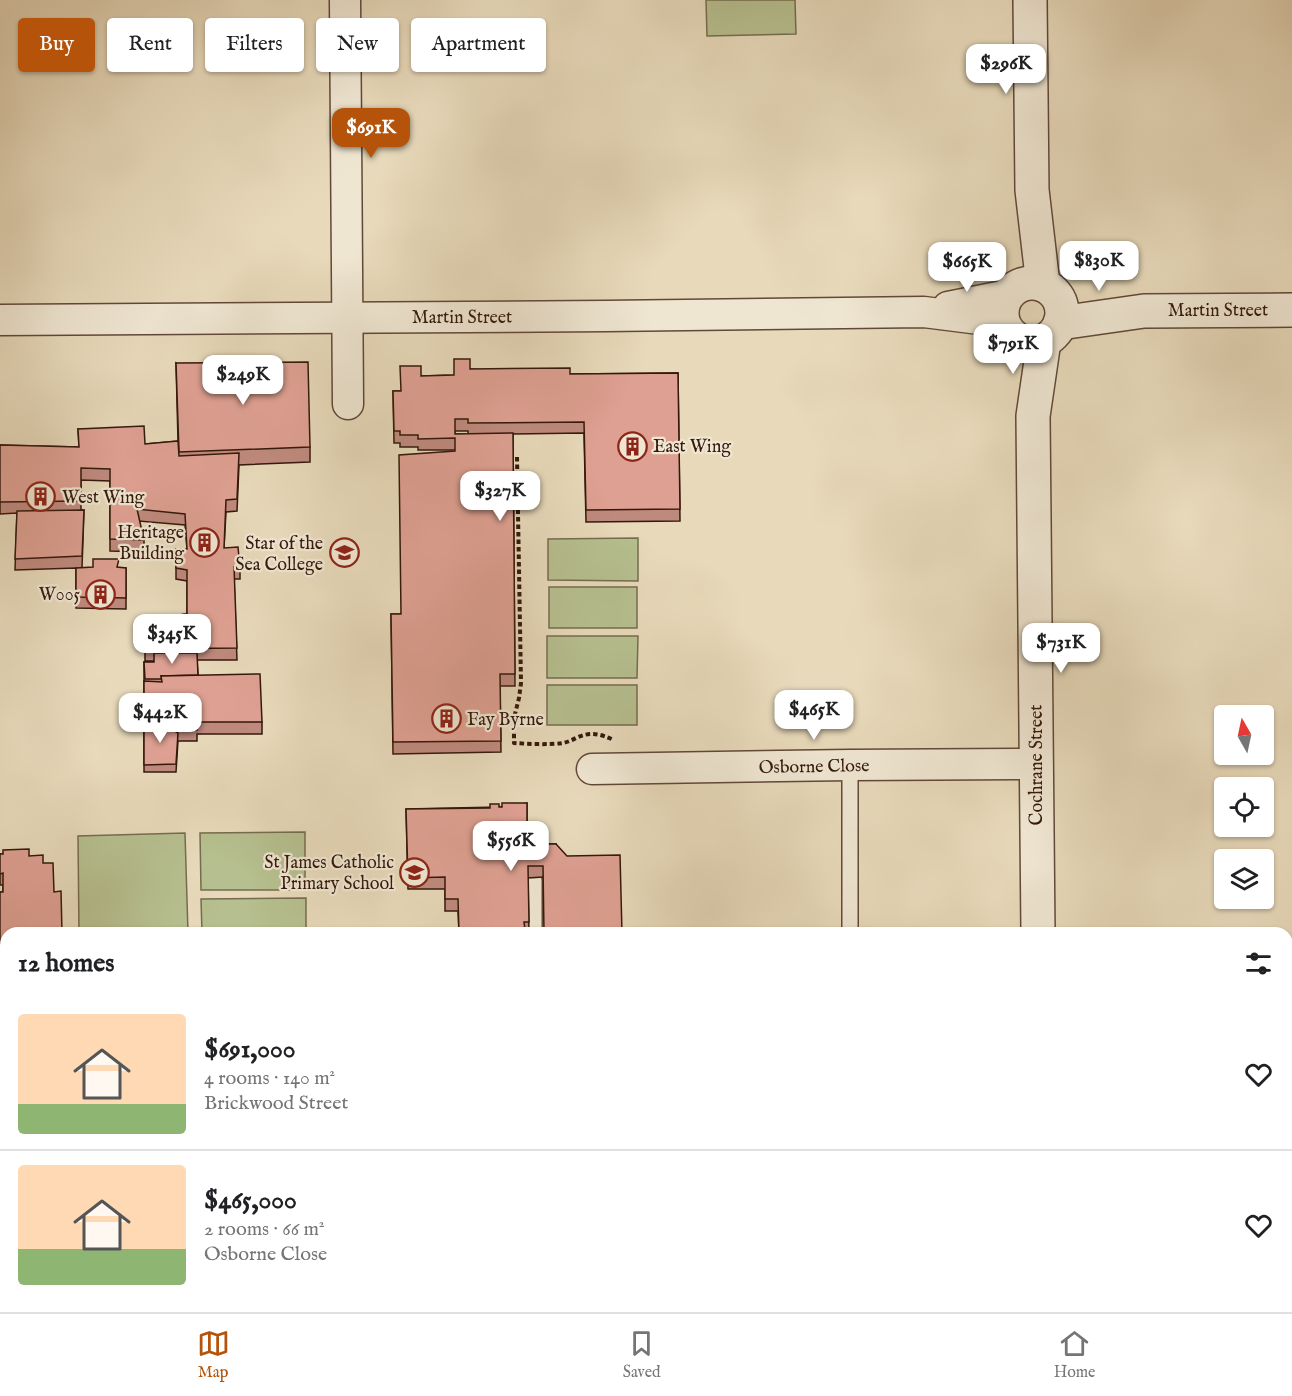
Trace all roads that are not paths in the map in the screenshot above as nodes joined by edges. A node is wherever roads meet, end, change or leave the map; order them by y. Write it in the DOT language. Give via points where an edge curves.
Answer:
graph roads {
  1 [pos="345,0"];
  2 [pos="1030,0"];
  3 [pos="1292,310"];
  4 [pos="1031,311"];
  5 [pos="348,317"];
  6 [pos="0,320"];
  7 [pos="348,404"];
  8 [pos="1036,764"];
  9 [pos="850,765"];
  10 [pos="592,769"];
  11 [pos="534,880"];
  12 [pos="534,927"];
  13 [pos="850,927"];
  14 [pos="1038,927"];
  1 -- 5 [label="street"];
  2 -- 4 [label="street, Cochrane Street"];
  3 -- 4 [label="street, Martin Street"];
  4 -- 5 [label="street, Martin Street"];
  4 -- 8 [label="street, Cochrane Street"];
  5 -- 6 [label="street, Martin Street"];
  5 -- 7 [label="street"];
  8 -- 9 [label="street, Osborne Close"];
  8 -- 14 [label="street, Cochrane Street"];
  9 -- 10 [label="street, Osborne Close"];
  9 -- 13 [label="lane"];
  11 -- 12 [label="lane"];
}
